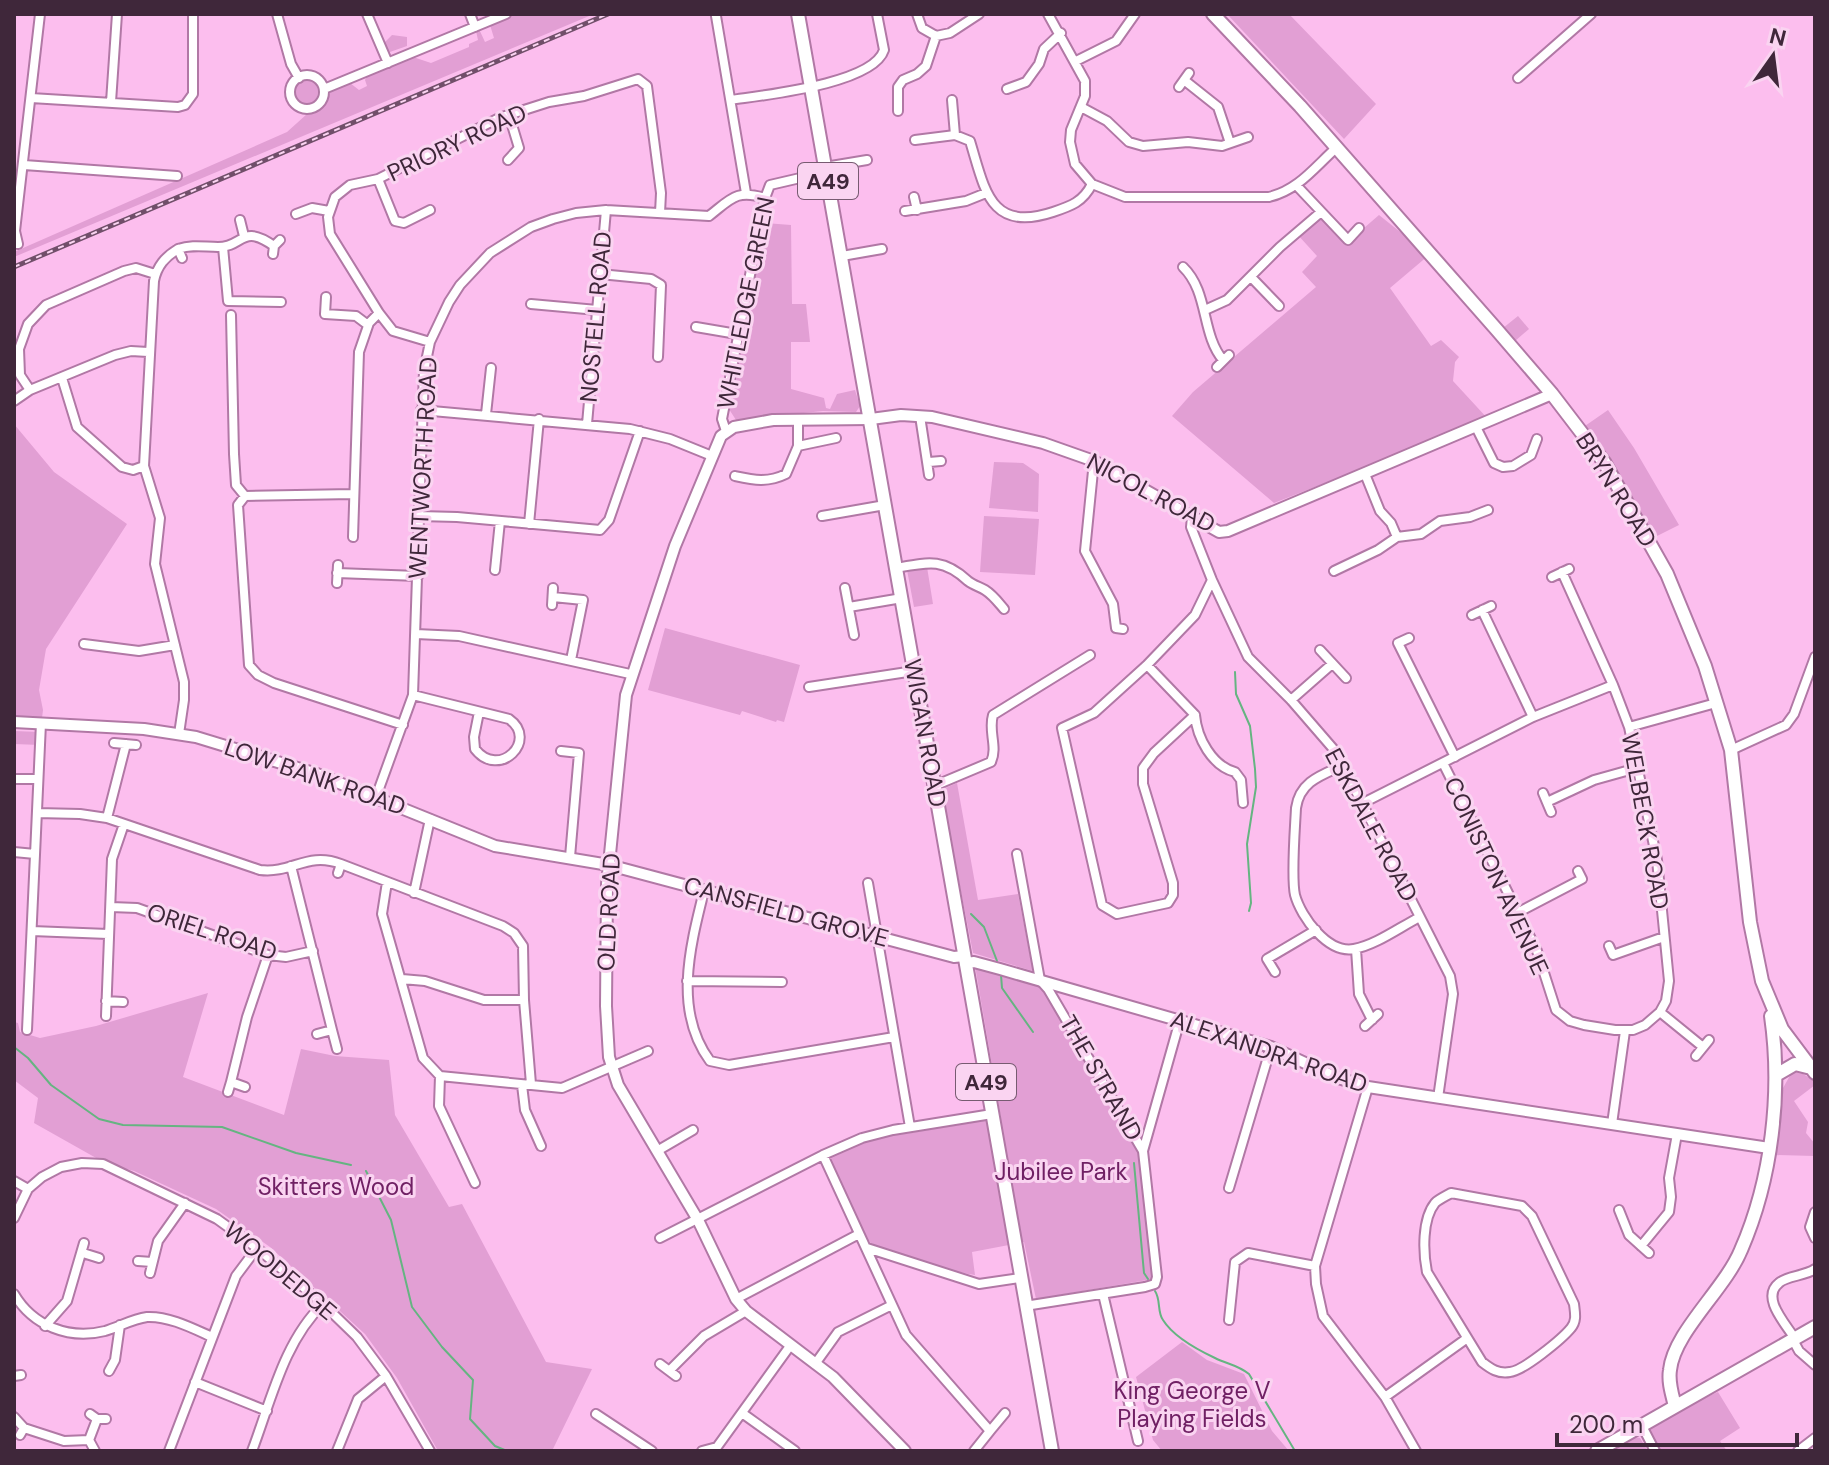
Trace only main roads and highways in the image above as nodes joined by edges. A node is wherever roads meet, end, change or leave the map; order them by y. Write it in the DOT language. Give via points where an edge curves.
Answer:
graph roads {
  1 [pos="798,14"];
  2 [pos="1213,14"];
  3 [pos="1769,1002"];
  4 [pos="1813,1070"];
  5 [pos="1776,1075"];
  6 [pos="1815,1327"];
  7 [pos="1675,1406"];
  8 [pos="1052,1451"];
  9 [pos="1597,1451"];
  1 -- 8 [label="main road, WIGAN ROAD / A49"];
  2 -- 3 [label="main road, BRYN ROAD" via="1552,394 1604,462 1667,574 1705,666 1731,750 1750,922"];
  3 -- 4 [label="main road, BRYN ROAD"];
  3 -- 5 [label="main road"];
  4 -- 5 [label="main road" via="1795,1064"];
  5 -- 7 [label="main road" via="1759,1198 1725,1281 1675,1348 1669,1382"];
  6 -- 7 [label="main road"];
  7 -- 9 [label="main road"];
}
